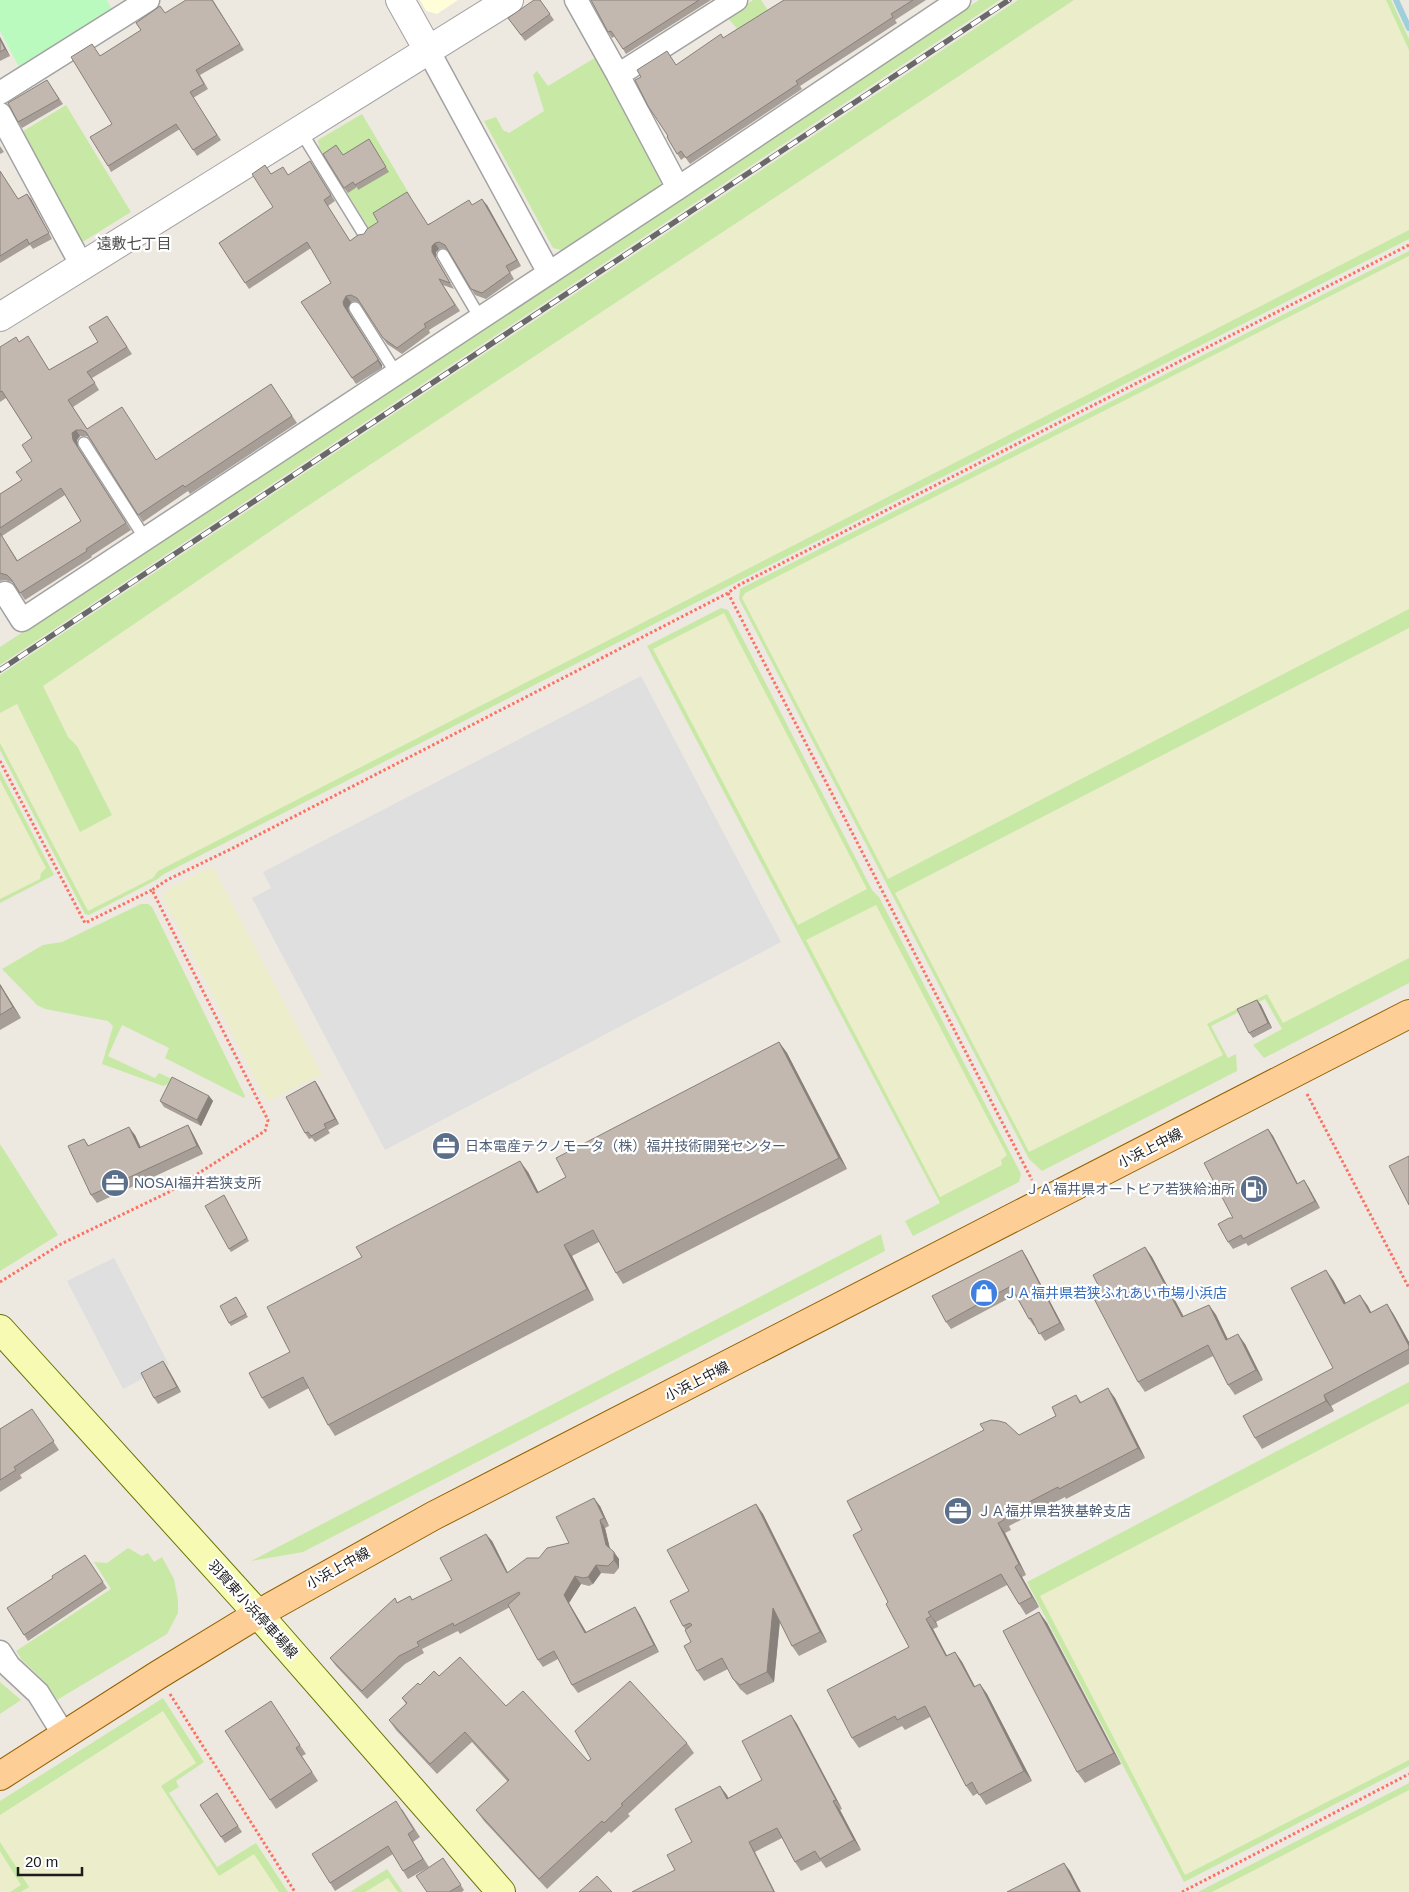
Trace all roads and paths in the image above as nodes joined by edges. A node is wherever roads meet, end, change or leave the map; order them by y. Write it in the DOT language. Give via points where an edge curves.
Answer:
graph roads {
  1 [pos="148,0"];
  2 [pos="400,0"];
  3 [pos="509,0"];
  4 [pos="576,0"];
  5 [pos="736,0"];
  6 [pos="959,0"];
  7 [pos="428,50"];
  8 [pos="618,75"];
  9 [pos="0,93"];
  10 [pos="0,114"];
  11 [pos="300,130"];
  12 [pos="678,188"];
  13 [pos="364,234"];
  14 [pos="1409,245"];
  15 [pos="443,255"];
  16 [pos="82,266"];
  17 [pos="549,273"];
  18 [pos="355,308"];
  19 [pos="0,317"];
  20 [pos="480,318"];
  21 [pos="396,373"];
  22 [pos="84,443"];
  23 [pos="146,540"];
  24 [pos="2,592"];
  25 [pos="728,593"];
  26 [pos="0,761"];
  27 [pos="152,890"];
  28 [pos="1409,1014"];
  29 [pos="1296,1073"];
  30 [pos="1044,1203"];
  31 [pos="0,1282"];
  32 [pos="1409,1288"];
  33 [pos="0,1329"];
  34 [pos="258,1614"];
  35 [pos="0,1652"];
  36 [pos="158,1675"];
  37 [pos="64,1735"];
  38 [pos="1409,1774"];
  39 [pos="0,1776"];
  40 [pos="296,1892"];
  41 [pos="502,1892"];
  42 [pos="1182,1892"];
  1 -- 9 [label="street"];
  2 -- 7 [label="street"];
  3 -- 7 [label="street"];
  4 -- 8 [label="street"];
  5 -- 8 [label="street"];
  6 -- 12 [label="street"];
  7 -- 11 [label="street"];
  7 -- 17 [label="street"];
  8 -- 12 [label="street"];
  10 -- 16 [label="street"];
  11 -- 13 [label="lane"];
  11 -- 16 [label="street"];
  12 -- 17 [label="street"];
  14 -- 25 [label="path"];
  15 -- 20 [label="lane"];
  16 -- 19 [label="street"];
  17 -- 20 [label="street"];
  18 -- 21 [label="lane"];
  20 -- 21 [label="street"];
  21 -- 23 [label="street"];
  22 -- 23 [label="lane"];
  23 -- 24 [label="street" via="22,620"];
  25 -- 27 [label="path"];
  25 -- 30 [label="path"];
  26 -- 27 [label="path" via="85,923"];
  27 -- 31 [label="path" via="268,1120 265,1131 169,1192 61,1244"];
  28 -- 29 [label="main road, 小浜上中線"];
  29 -- 30 [label="main road, 小浜上中線"];
  29 -- 32 [label="path"];
  30 -- 34 [label="main road, 小浜上中線" via="433,1516"];
  33 -- 34 [label="main road, 羽賀東小浜停車場線"];
  34 -- 36 [label="main road, 小浜上中線"];
  34 -- 41 [label="main road, 羽賀東小浜停車場線"];
  35 -- 37 [label="street" via="9,1666 38,1693"];
  36 -- 37 [label="main road, 小浜上中線"];
  36 -- 40 [label="path"];
  37 -- 39 [label="main road, 小浜上中線"];
  38 -- 42 [label="path"];
}
